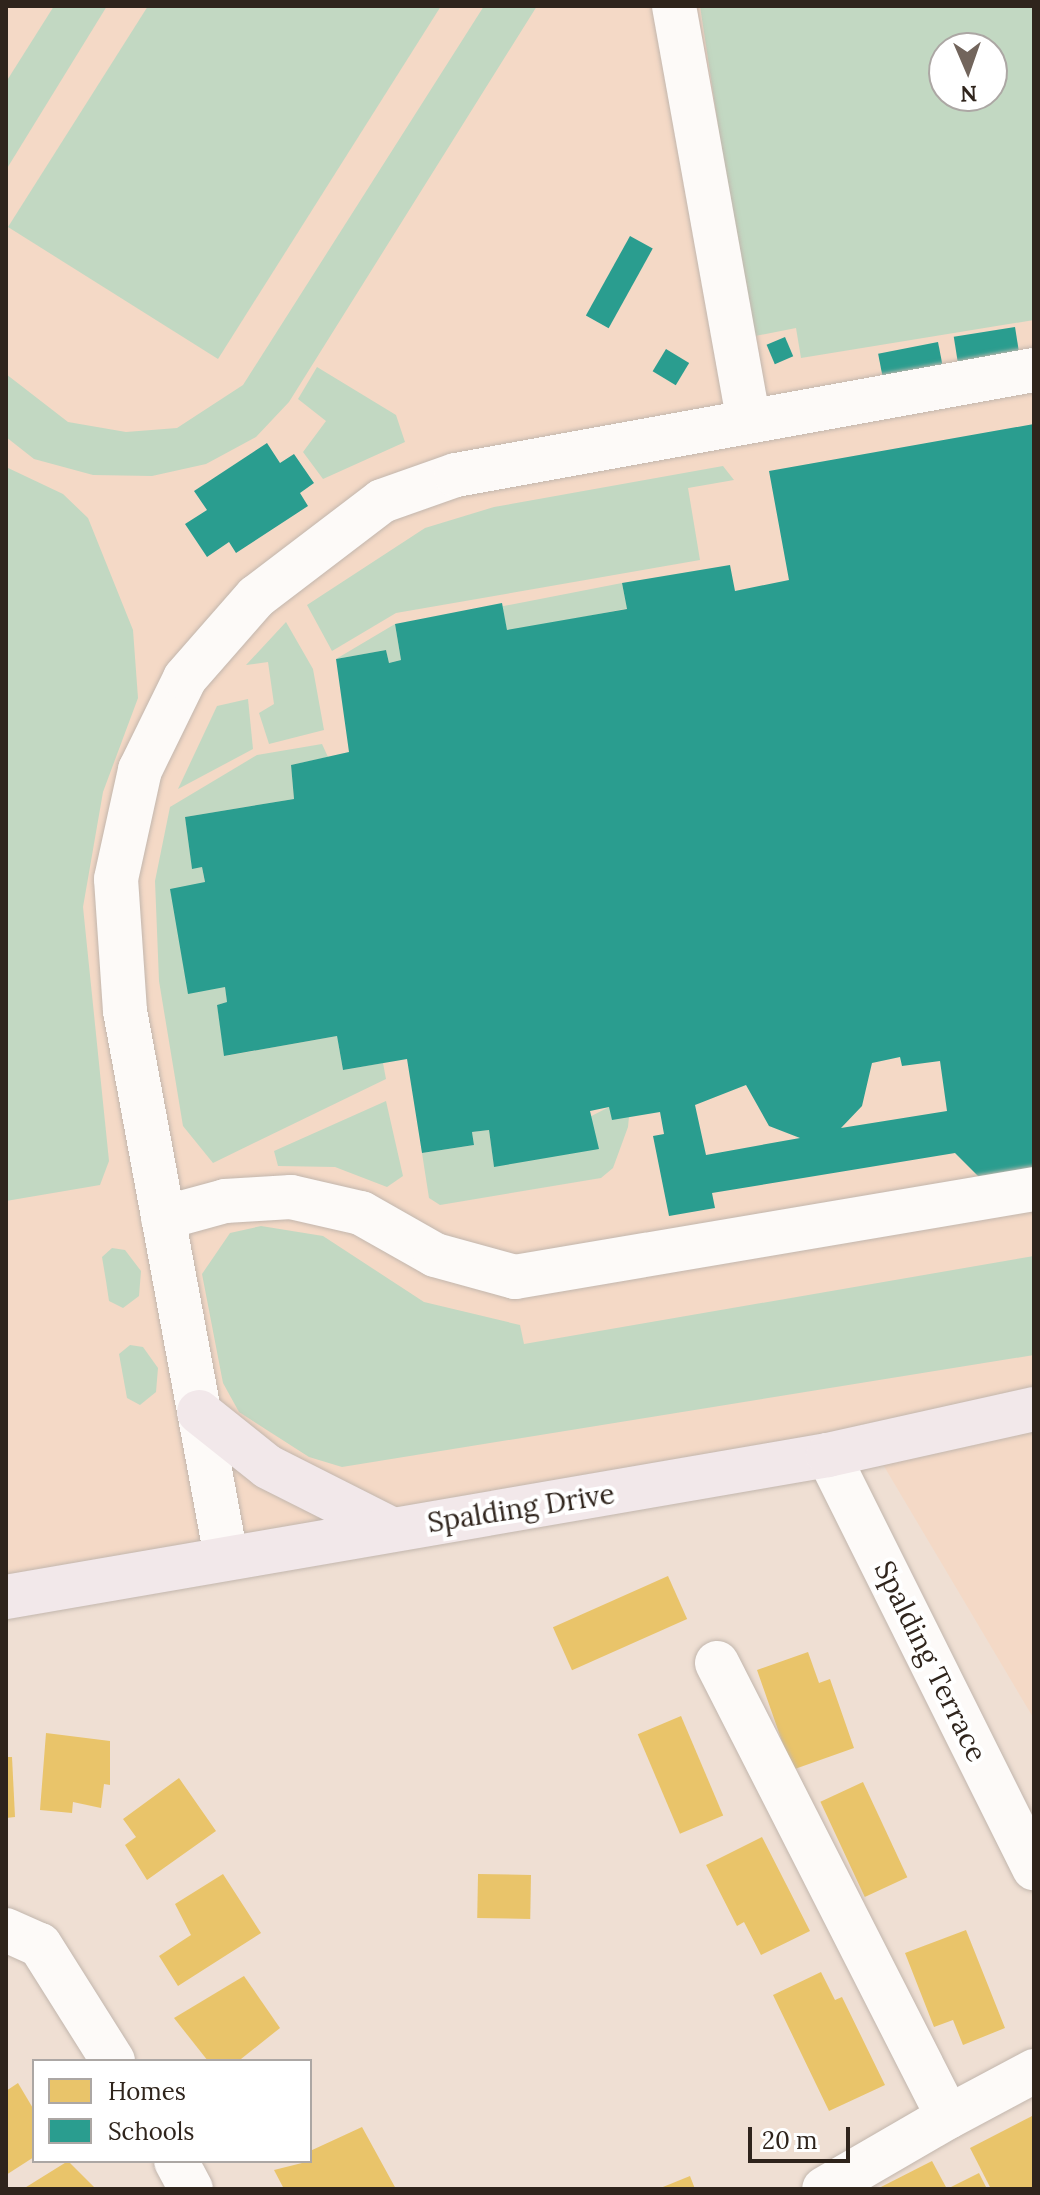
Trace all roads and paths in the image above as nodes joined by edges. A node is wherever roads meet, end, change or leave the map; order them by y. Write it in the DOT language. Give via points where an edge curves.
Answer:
graph roads {
  1 [pos="674,6"];
  2 [pos="1034,370"];
  3 [pos="749,421"];
  4 [pos="1034,1189"];
  5 [pos="163,1218"];
  6 [pos="1034,1409"];
  7 [pos="199,1412"];
  8 [pos="828,1455"];
  9 [pos="391,1529"];
  10 [pos="226,1557"];
  11 [pos="6,1597"];
  12 [pos="717,1663"];
  13 [pos="1034,1868"];
  14 [pos="6,1930"];
  15 [pos="112,2059"];
  16 [pos="1034,2071"];
  17 [pos="948,2117"];
  18 [pos="177,2163"];
  19 [pos="191,2189"];
  20 [pos="824,2189"];
  1 -- 3 [label="street"];
  2 -- 3 [label="street"];
  3 -- 5 [label="street" via="456,475 382,501 256,597 185,678 140,770 116,879 125,1011"];
  4 -- 5 [label="street" via="515,1277 435,1255 361,1213 291,1197 225,1201"];
  5 -- 7 [label="street"];
  6 -- 8 [label="main road, Spalding Drive"];
  7 -- 9 [label="main road" via="268,1467"];
  7 -- 10 [label="street"];
  8 -- 9 [label="main road, Spalding Drive"];
  8 -- 13 [label="street, Spalding Terrace"];
  9 -- 10 [label="main road, Spalding Drive"];
  10 -- 11 [label="main road, Spalding Drive"];
  12 -- 17 [label="street"];
  14 -- 15 [label="street" via="40,1945"];
  16 -- 17 [label="street"];
  17 -- 20 [label="street"];
  18 -- 19 [label="street"];
}
